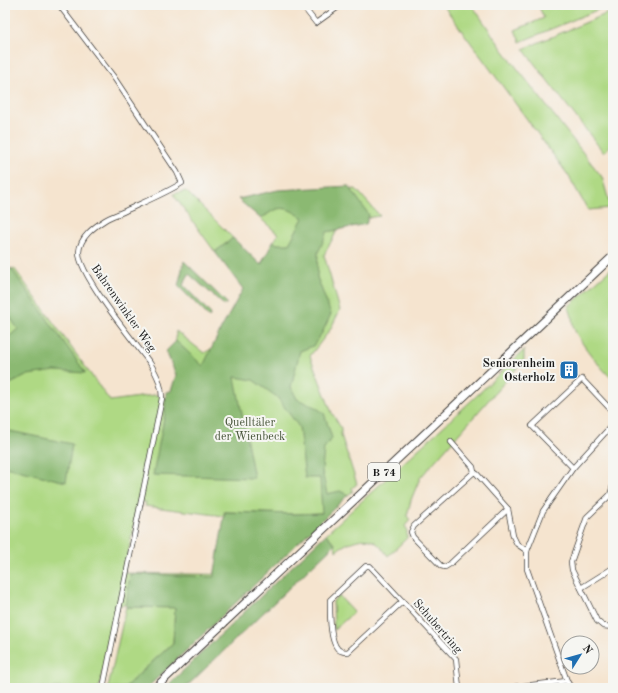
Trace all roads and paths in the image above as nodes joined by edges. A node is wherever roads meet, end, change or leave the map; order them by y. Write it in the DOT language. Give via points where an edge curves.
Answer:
graph roads {
  1 [pos="59,5"];
  2 [pos="302,5"];
  3 [pos="341,5"];
  4 [pos="613,256"];
  5 [pos="613,412"];
  6 [pos="613,424"];
  7 [pos="451,442"];
  8 [pos="573,468"];
  9 [pos="474,472"];
  10 [pos="613,486"];
  11 [pos="508,509"];
  12 [pos="528,551"];
  13 [pos="613,568"];
  14 [pos="581,588"];
  15 [pos="403,601"];
  16 [pos="613,628"];
  17 [pos="567,681"];
  18 [pos="103,688"];
  19 [pos="155,688"];
  20 [pos="459,688"];
  21 [pos="505,688"];
  22 [pos="571,688"];
  1 -- 18 [label="street, Bahrenwinkler Weg" via="113,76 182,183 106,219 89,232 82,241 79,251 80,260 90,281 154,370 162,389"];
  2 -- 3 [label="street" via="316,23"];
  4 -- 19 [label="main road, B 74"];
  5 -- 8 [label="street" via="582,380 532,426"];
  6 -- 8 [label="street"];
  7 -- 9 [label="street" via="473,467"];
  8 -- 12 [label="street" via="543,511"];
  9 -- 11 [label="street"];
  9 -- 11 [label="street" via="414,526 411,532 413,537 441,566 445,567"];
  10 -- 14 [label="street" via="610,495 587,517 571,562"];
  11 -- 12 [label="street" via="513,536 518,544"];
  12 -- 17 [label="street" via="527,569"];
  13 -- 14 [label="street"];
  14 -- 16 [label="street" via="596,621"];
  15 -- 15 [label="street, Schubertring" via="348,652 340,651 335,646 330,600 366,566 370,566"];
  15 -- 20 [label="street, Schubertring" via="456,659"];
  17 -- 21 [label="street"];
  17 -- 22 [label="street"];
}
